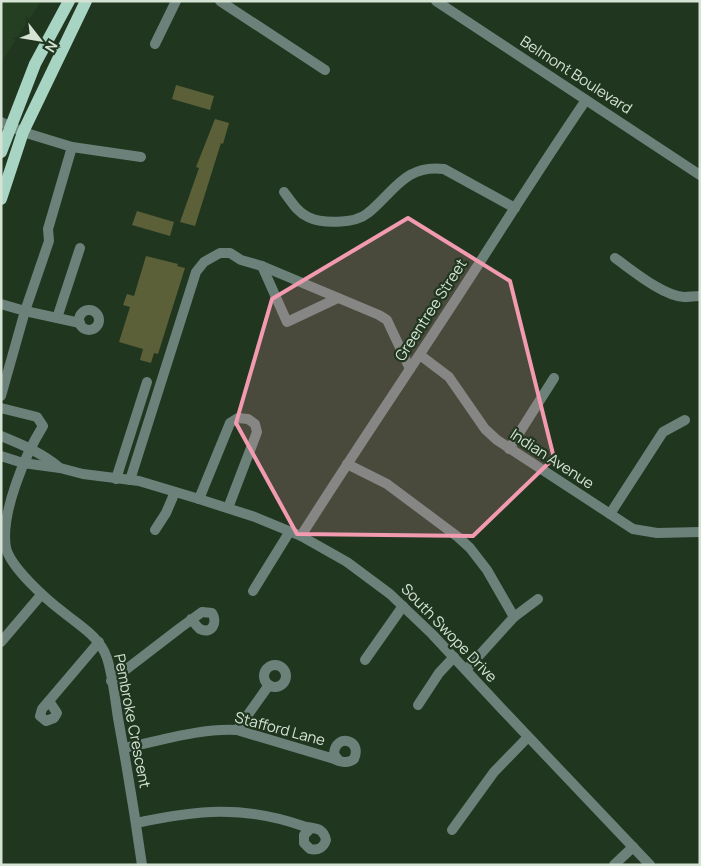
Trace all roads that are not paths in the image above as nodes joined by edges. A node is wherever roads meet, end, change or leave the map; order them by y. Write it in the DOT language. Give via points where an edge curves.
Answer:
graph roads {
  1 [pos="69,1"];
  2 [pos="86,1"];
  3 [pos="176,1"];
  4 [pos="220,1"];
  5 [pos="436,1"];
  6 [pos="155,44"];
  7 [pos="325,70"];
  8 [pos="586,100"];
  9 [pos="6,124"];
  10 [pos="23,132"];
  11 [pos="72,147"];
  12 [pos="1,152"];
  13 [pos="141,157"];
  14 [pos="700,175"];
  15 [pos="284,192"];
  16 [pos="1,199"];
  17 [pos="515,208"];
  18 [pos="80,248"];
  19 [pos="615,258"];
  20 [pos="262,266"];
  21 [pos="700,296"];
  22 [pos="338,298"];
  23 [pos="1,304"];
  24 [pos="25,311"];
  25 [pos="57,318"];
  26 [pos="80,323"];
  27 [pos="420,355"];
  28 [pos="410,369"];
  29 [pos="554,378"];
  30 [pos="147,382"];
  31 [pos="1,396"];
  32 [pos="1,408"];
  33 [pos="685,420"];
  34 [pos="1,436"];
  35 [pos="30,447"];
  36 [pos="509,449"];
  37 [pos="1,456"];
  38 [pos="24,463"];
  39 [pos="347,464"];
  40 [pos="60,468"];
  41 [pos="116,478"];
  42 [pos="130,480"];
  43 [pos="175,492"];
  44 [pos="199,499"];
  45 [pos="5,500"];
  46 [pos="228,508"];
  47 [pos="610,514"];
  48 [pos="155,530"];
  49 [pos="290,531"];
  50 [pos="700,532"];
  51 [pos="300,536"];
  52 [pos="253,591"];
  53 [pos="41,595"];
  54 [pos="538,599"];
  55 [pos="403,606"];
  56 [pos="514,617"];
  57 [pos="191,619"];
  58 [pos="2,641"];
  59 [pos="99,642"];
  60 [pos="454,658"];
  61 [pos="365,660"];
  62 [pos="466,670"];
  63 [pos="111,681"];
  64 [pos="269,685"];
  65 [pos="49,702"];
  66 [pos="418,704"];
  67 [pos="236,730"];
  68 [pos="528,737"];
  69 [pos="124,748"];
  70 [pos="339,761"];
  71 [pos="136,822"];
  72 [pos="311,828"];
  73 [pos="452,830"];
  74 [pos="633,847"];
  75 [pos="142,865"];
  76 [pos="614,865"];
  77 [pos="650,865"];
  1 -- 9 [label="main road"];
  2 -- 10 [label="main road"];
  3 -- 6 [label="street"];
  4 -- 7 [label="street"];
  5 -- 8 [label="street, Belmont Boulevard"];
  8 -- 14 [label="street, Belmont Boulevard"];
  8 -- 17 [label="street, Greentree Street"];
  9 -- 10 [label="street"];
  9 -- 12 [label="main road"];
  10 -- 11 [label="street"];
  10 -- 16 [label="main road"];
  11 -- 13 [label="street"];
  11 -- 24 [label="street" via="48,228 49,241"];
  15 -- 17 [label="street" via="308,217 327,222 346,221 366,215 411,174 436,168 444,169"];
  17 -- 27 [label="street, Greentree Street"];
  18 -- 25 [label="street"];
  19 -- 21 [label="street" via="663,290 682,297"];
  20 -- 22 [label="street"];
  20 -- 22 [label="street" via="286,322"];
  20 -- 42 [label="street" via="230,253 220,253 204,262 196,272"];
  22 -- 28 [label="street" via="387,320"];
  23 -- 24 [label="street"];
  24 -- 25 [label="street"];
  24 -- 31 [label="street"];
  25 -- 26 [label="street"];
  27 -- 28 [label="street, Greentree Street"];
  27 -- 36 [label="street, Indian Avenue" via="449,377 485,429"];
  28 -- 39 [label="street, Greentree Street"];
  29 -- 36 [label="street"];
  30 -- 41 [label="street"];
  32 -- 35 [label="street, Pembroke Crescent" via="37,417 42,426"];
  33 -- 47 [label="street" via="663,432"];
  34 -- 35 [label="street, South Swope Drive"];
  35 -- 38 [label="street, Pembroke Crescent"];
  35 -- 40 [label="street, South Swope Drive"];
  36 -- 47 [label="street, Indian Avenue"];
  37 -- 38 [label="street, South Swope Drive"];
  38 -- 40 [label="street, South Swope Drive"];
  38 -- 45 [label="street, Pembroke Crescent"];
  39 -- 51 [label="street, Greentree Street"];
  39 -- 56 [label="street" via="387,484 458,537 487,570"];
  40 -- 41 [label="street, South Swope Drive"];
  41 -- 42 [label="street, South Swope Drive"];
  42 -- 43 [label="street, South Swope Drive"];
  43 -- 44 [label="street, South Swope Drive"];
  43 -- 48 [label="street"];
  44 -- 46 [label="street, South Swope Drive"];
  44 -- 46 [label="street" via="230,423 238,418 248,419 255,424 256,432"];
  45 -- 53 [label="street, Pembroke Crescent" via="3,534 6,550"];
  46 -- 49 [label="street, South Swope Drive"];
  47 -- 50 [label="street, Indian Avenue" via="641,530"];
  49 -- 51 [label="street, South Swope Drive"];
  49 -- 52 [label="street"];
  51 -- 55 [label="street, South Swope Drive" via="347,562"];
  53 -- 58 [label="street"];
  53 -- 59 [label="street, Pembroke Crescent"];
  54 -- 56 [label="street"];
  55 -- 60 [label="street, South Swope Drive"];
  55 -- 61 [label="street"];
  56 -- 62 [label="street"];
  57 -- 63 [label="street"];
  59 -- 63 [label="street, Pembroke Crescent" via="107,658"];
  59 -- 65 [label="street"];
  60 -- 62 [label="street, South Swope Drive"];
  60 -- 66 [label="street" via="439,673"];
  62 -- 68 [label="street, South Swope Drive"];
  63 -- 69 [label="street, Pembroke Crescent"];
  64 -- 67 [label="street"];
  67 -- 69 [label="street, Stafford Lane" via="222,729"];
  67 -- 70 [label="street, Stafford Lane"];
  68 -- 73 [label="street" via="494,772"];
  68 -- 74 [label="street, South Swope Drive"];
  69 -- 71 [label="street, Pembroke Crescent"];
  71 -- 72 [label="street" via="221,810 272,816"];
  71 -- 75 [label="street, Pembroke Crescent"];
  74 -- 76 [label="street"];
  74 -- 77 [label="street, South Swope Drive"];
}
